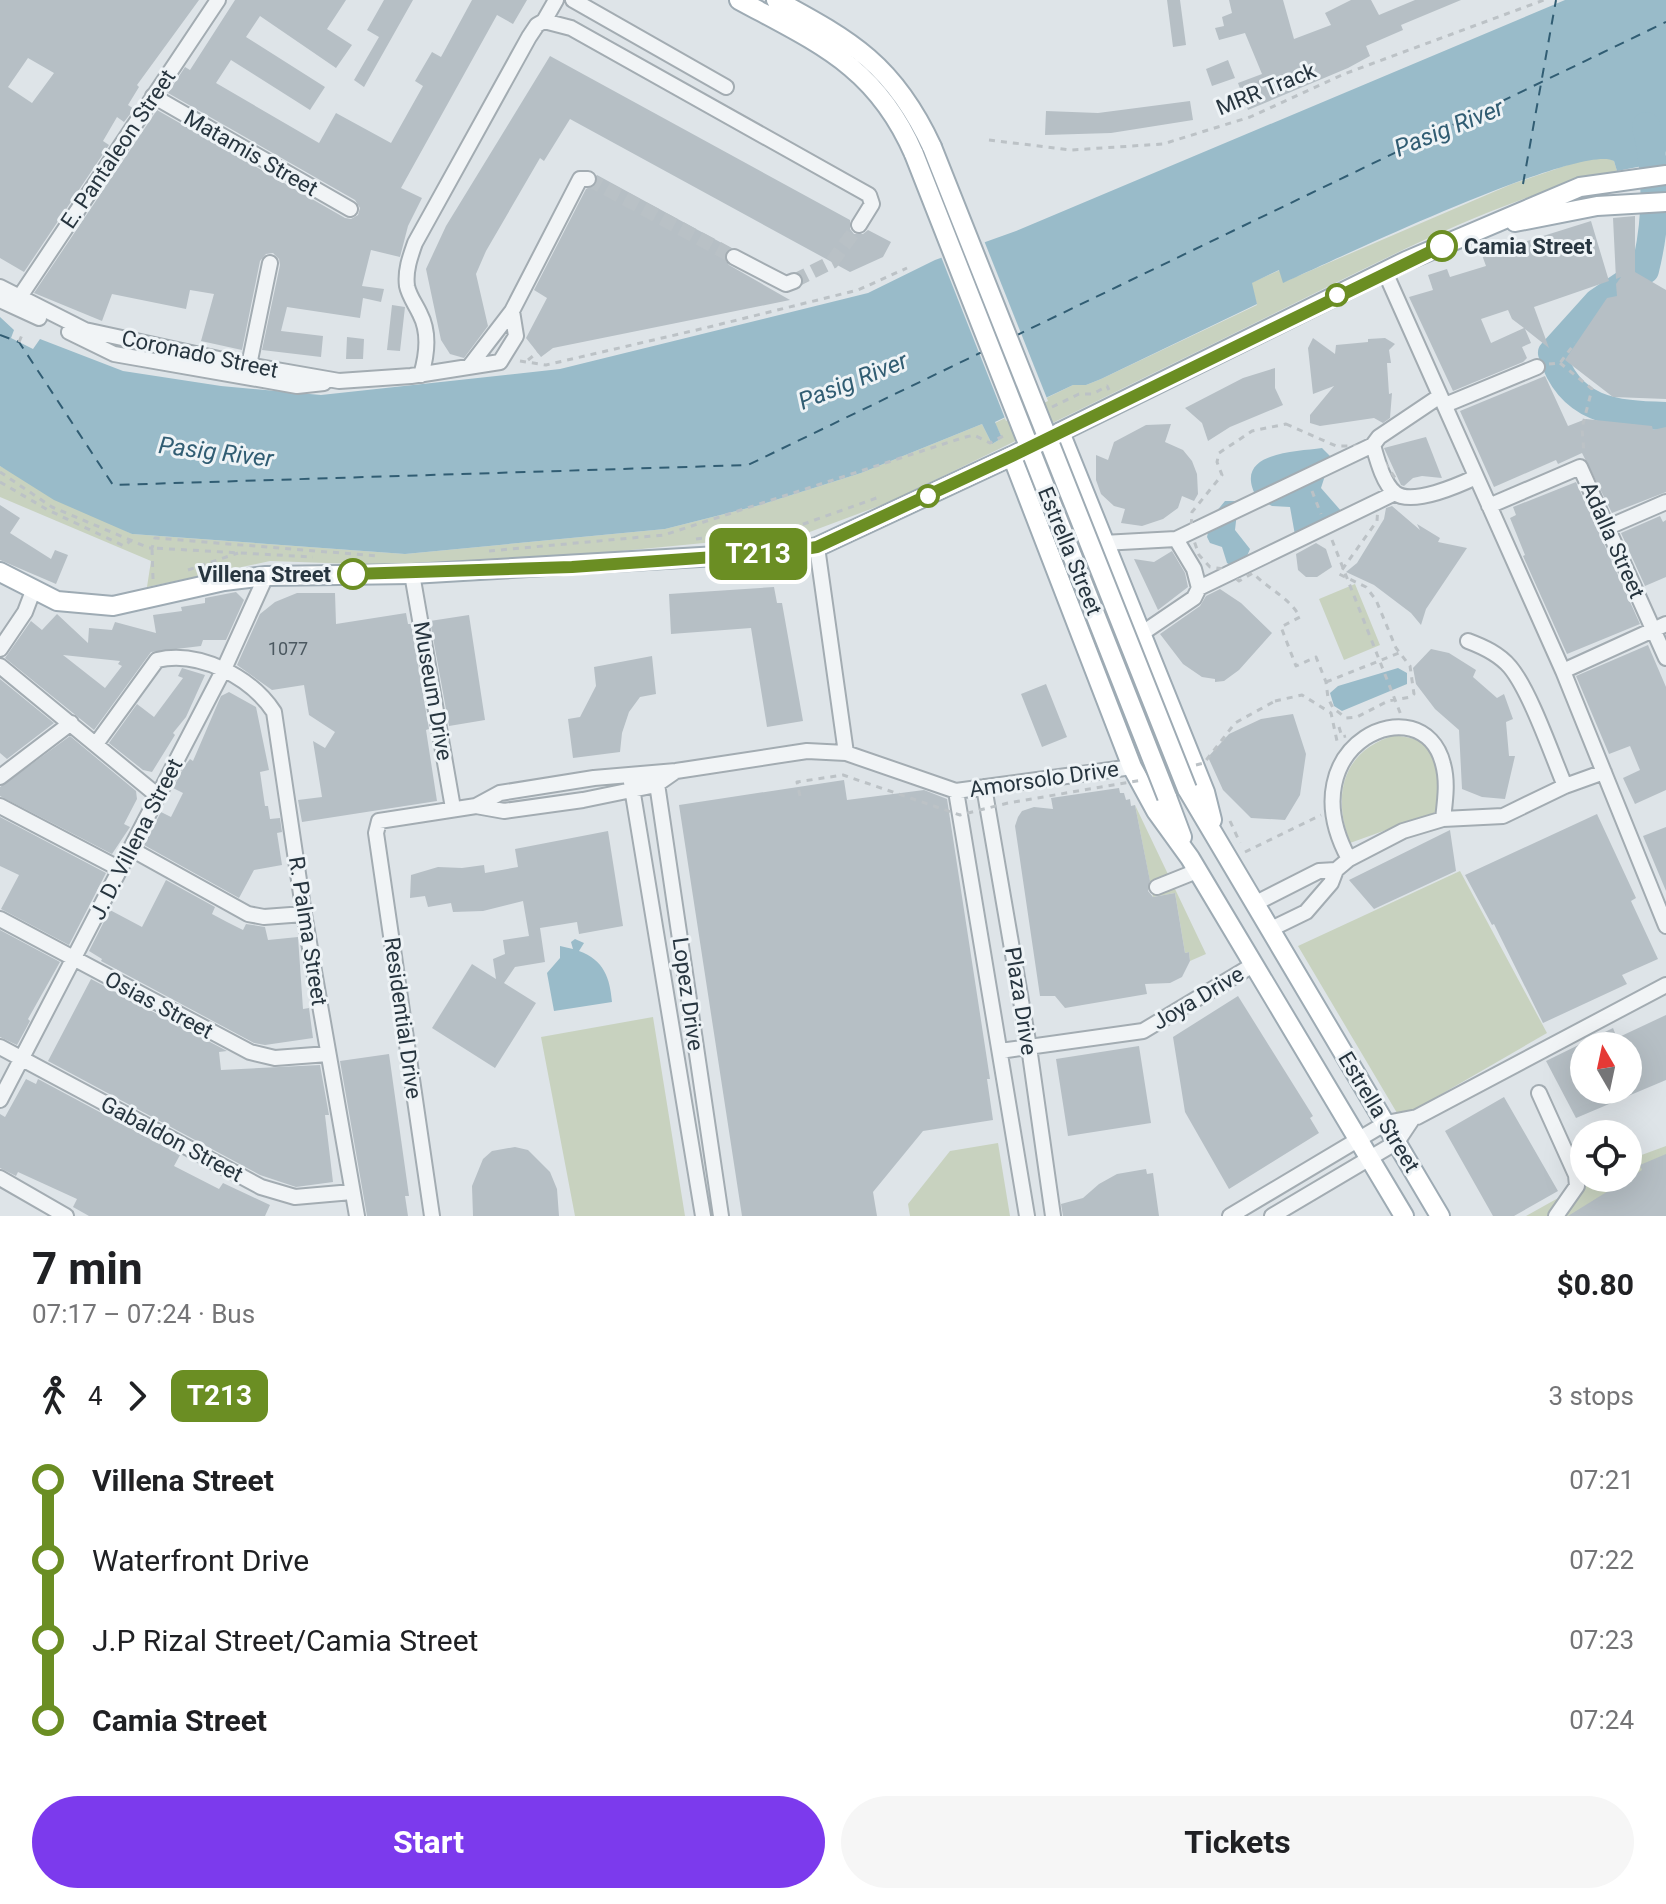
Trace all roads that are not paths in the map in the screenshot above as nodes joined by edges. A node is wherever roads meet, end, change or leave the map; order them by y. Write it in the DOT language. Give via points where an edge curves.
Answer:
graph roads {
  1 [pos="556,0"];
  2 [pos="573,0"];
  3 [pos="739,0"];
  4 [pos="776,0"];
  5 [pos="215,1"];
  6 [pos="544,21"];
  7 [pos="653,46"];
  8 [pos="641,68"];
  9 [pos="726,87"];
  10 [pos="153,96"];
  11 [pos="1666,175"];
  12 [pos="588,179"];
  13 [pos="1666,202"];
  14 [pos="350,209"];
  15 [pos="859,225"];
  16 [pos="1494,225"];
  17 [pos="734,257"];
  18 [pos="270,263"];
  19 [pos="1385,272"];
  20 [pos="794,281"];
  21 [pos="0,287"];
  22 [pos="19,298"];
  23 [pos="0,300"];
  24 [pos="512,311"];
  25 [pos="484,348"];
  26 [pos="490,363"];
  27 [pos="249,365"];
  28 [pos="469,367"];
  29 [pos="1537,367"];
  30 [pos="416,376"];
  31 [pos="339,381"];
  32 [pos="1442,400"];
  33 [pos="1060,432"];
  34 [pos="1373,445"];
  35 [pos="1012,456"];
  36 [pos="1476,477"];
  37 [pos="1395,493"];
  38 [pos="1666,502"];
  39 [pos="1489,506"];
  40 [pos="1606,528"];
  41 [pos="1176,539"];
  42 [pos="1103,543"];
  43 [pos="817,547"];
  44 [pos="0,572"];
  45 [pos="412,574"];
  46 [pos="1059,574"];
  47 [pos="266,576"];
  48 [pos="1199,588"];
  49 [pos="33,591"];
  50 [pos="1660,628"];
  51 [pos="1141,634"];
  52 [pos="1468,641"];
  53 [pos="0,649"];
  54 [pos="1666,658"];
  55 [pos="0,666"];
  56 [pos="224,669"];
  57 [pos="1563,671"];
  58 [pos="71,723"];
  59 [pos="96,744"];
  60 [pos="846,753"];
  61 [pos="1604,772"];
  62 [pos="630,773"];
  63 [pos="1140,773"];
  64 [pos="0,777"];
  65 [pos="656,778"];
  66 [pos="1565,786"];
  67 [pos="984,787"];
  68 [pos="632,791"];
  69 [pos="956,791"];
  70 [pos="1195,793"];
  71 [pos="158,796"];
  72 [pos="1165,804"];
  73 [pos="0,806"];
  74 [pos="476,806"];
  75 [pos="453,808"];
  76 [pos="1443,819"];
  77 [pos="379,821"];
  78 [pos="131,849"];
  79 [pos="1349,859"];
  80 [pos="1194,865"];
  81 [pos="120,869"];
  82 [pos="1336,870"];
  83 [pos="1157,887"];
  84 [pos="1254,904"];
  85 [pos="304,914"];
  86 [pos="0,919"];
  87 [pos="1666,926"];
  88 [pos="1269,930"];
  89 [pos="74,960"];
  90 [pos="1253,965"];
  91 [pos="1666,985"];
  92 [pos="0,1047"];
  93 [pos="1029,1047"];
  94 [pos="1000,1051"];
  95 [pos="328,1054"];
  96 [pos="23,1059"];
  97 [pos="1539,1093"];
  98 [pos="0,1100"];
  99 [pos="1413,1118"];
  100 [pos="1386,1123"];
  101 [pos="1359,1139"];
  102 [pos="1397,1142"];
  103 [pos="1370,1158"];
  104 [pos="0,1178"];
  105 [pos="352,1192"];
  106 [pos="66,1216"];
  107 [pos="357,1216"];
  108 [pos="432,1216"];
  109 [pos="703,1216"];
  110 [pos="721,1216"];
  111 [pos="1027,1216"];
  112 [pos="1053,1216"];
  113 [pos="1230,1216"];
  114 [pos="1272,1216"];
  115 [pos="1404,1216"];
  116 [pos="1440,1216"];
  117 [pos="1556,1216"];
  1 -- 6 [label="street"];
  2 -- 7 [label="street"];
  3 -- 72 [label="main road, Estrella Street, bridge" via="849,63 880,96 914,154"];
  4 -- 70 [label="main road, Estrella Street, bridge" via="870,57 905,98 932,147"];
  5 -- 10 [label="street, E. Pantaleon Street"];
  6 -- 8 [label="street" via="571,28"];
  6 -- 30 [label="street" via="529,37 415,243 407,290 427,338 427,358"];
  7 -- 8 [label="street"];
  7 -- 9 [label="street"];
  8 -- 15 [label="street" via="869,195 872,204"];
  10 -- 14 [label="street, Matamis Street"];
  10 -- 22 [label="street, E. Pantaleon Street"];
  11 -- 16 [label="main road" via="1580,187"];
  12 -- 24 [label="street" via="580,179"];
  13 -- 16 [label="main road" via="1597,206"];
  16 -- 19 [label="main road"];
  17 -- 20 [label="street" via="786,284"];
  18 -- 27 [label="street"];
  19 -- 32 [label="street"];
  19 -- 33 [label="main road"];
  21 -- 22 [label="street, Coronado Street"];
  22 -- 27 [label="street, Coronado Street" via="85,330"];
  23 -- 31 [label="street" via="114,354 297,386"];
  24 -- 25 [label="street"];
  24 -- 26 [label="street" via="514,342 500,362"];
  25 -- 26 [label="street"];
  25 -- 28 [label="street"];
  26 -- 28 [label="street, Coronado Street"];
  27 -- 31 [label="street, Coronado Street"];
  28 -- 30 [label="street, Coronado Street"];
  29 -- 32 [label="street"];
  30 -- 31 [label="street, Coronado Street"];
  32 -- 34 [label="street"];
  32 -- 36 [label="street"];
  33 -- 35 [label="main road"];
  33 -- 42 [label="main road, Estrella Street"];
  34 -- 37 [label="street"];
  34 -- 41 [label="street"];
  35 -- 43 [label="main road"];
  35 -- 46 [label="main road, Estrella Street"];
  36 -- 37 [label="street" via="1420,496"];
  36 -- 39 [label="street"];
  37 -- 48 [label="street"];
  38 -- 40 [label="street"];
  39 -- 40 [label="street, Adalla Street" via="1580,467"];
  39 -- 57 [label="street"];
  40 -- 50 [label="street, Adalla Street"];
  41 -- 42 [label="street"];
  41 -- 48 [label="street"];
  42 -- 46 [label="main road" via="1067,551"];
  42 -- 51 [label="main road, Estrella Street"];
  43 -- 45 [label="main road"];
  43 -- 60 [label="street"];
  44 -- 49 [label="main road"];
  45 -- 47 [label="main road"];
  45 -- 75 [label="street, Museum Drive"];
  46 -- 63 [label="main road, Estrella Street"];
  47 -- 49 [label="main road" via="113,606 57,601"];
  47 -- 56 [label="street, J. D. Villena Street"];
  48 -- 51 [label="street" via="1194,598"];
  49 -- 53 [label="street"];
  50 -- 54 [label="street, Adalla Street"];
  50 -- 57 [label="street"];
  51 -- 70 [label="main road, Estrella Street"];
  52 -- 66 [label="street" via="1500,657 1515,675"];
  55 -- 58 [label="street"];
  56 -- 59 [label="street" via="183,657 157,660"];
  56 -- 71 [label="street, J. D. Villena Street"];
  56 -- 85 [label="street, R. Palma Street" via="274,712"];
  57 -- 61 [label="street"];
  58 -- 59 [label="street"];
  58 -- 64 [label="street"];
  59 -- 71 [label="street"];
  60 -- 65 [label="street, Amorsolo Drive" via="807,751"];
  60 -- 69 [label="street, Amorsolo Drive"];
  61 -- 66 [label="street"];
  61 -- 87 [label="street"];
  62 -- 65 [label="street, Amorsolo Drive"];
  62 -- 68 [label="street, Lopez Drive"];
  62 -- 74 [label="street, Amorsolo Drive" via="500,793"];
  63 -- 67 [label="street, Amorsolo Drive"];
  63 -- 72 [label="main road, Estrella Street"];
  65 -- 68 [label="street, Amorsolo Drive"];
  65 -- 110 [label="street, Lopez Drive"];
  66 -- 76 [label="street" via="1503,816"];
  67 -- 69 [label="street, Amorsolo Drive"];
  67 -- 93 [label="street, Plaza Drive"];
  68 -- 74 [label="street, Amorsolo Drive" via="504,811"];
  68 -- 109 [label="street, Lopez Drive"];
  69 -- 94 [label="street, Plaza Drive"];
  70 -- 72 [label="main road"];
  70 -- 84 [label="main road, Estrella Street" via="1218,844 1236,856"];
  71 -- 78 [label="street, J. D. Villena Street"];
  72 -- 80 [label="main road, Estrella Street"];
  73 -- 81 [label="street"];
  74 -- 75 [label="street, Amorsolo Drive"];
  75 -- 77 [label="street, Amorsolo Drive"];
  76 -- 79 [label="street" via="1403,831"];
  76 -- 79 [label="street" via="1446,794 1437,748 1425,735 1406,727 1371,733 1354,744 1333,788 1335,828"];
  77 -- 108 [label="street, Residential Drive" via="376,833"];
  78 -- 81 [label="street, J. D. Villena Street"];
  78 -- 85 [label="street" via="248,914"];
  79 -- 82 [label="street"];
  80 -- 83 [label="street"];
  80 -- 90 [label="main road, Estrella Street"];
  81 -- 89 [label="street, J. D. Villena Street"];
  82 -- 84 [label="street" via="1319,871"];
  82 -- 88 [label="street" via="1306,912"];
  84 -- 88 [label="main road, Estrella Street"];
  85 -- 95 [label="street, R. Palma Street"];
  86 -- 89 [label="street, Osias Street"];
  88 -- 100 [label="main road, Estrella Street"];
  89 -- 95 [label="street, Osias Street" via="250,1052 275,1058"];
  89 -- 96 [label="street, J. D. Villena Street"];
  90 -- 93 [label="street, Joya Drive" via="1143,1031"];
  90 -- 101 [label="main road, Estrella Street"];
  91 -- 99 [label="street"];
  92 -- 96 [label="street, Gabaldon Street"];
  93 -- 94 [label="street, Joya Drive"];
  93 -- 112 [label="street, Plaza Drive"];
  94 -- 111 [label="street, Plaza Drive"];
  95 -- 105 [label="street, R. Palma Street"];
  96 -- 98 [label="street, J. D. Villena Street"];
  96 -- 105 [label="street, Gabaldon Street" via="261,1187 295,1197"];
  97 -- 117 [label="street" via="1576,1175 1577,1186"];
  99 -- 100 [label="street"];
  99 -- 102 [label="street"];
  100 -- 101 [label="street"];
  100 -- 102 [label="main road, Estrella Street"];
  101 -- 103 [label="main road, Estrella Street"];
  101 -- 113 [label="street"];
  102 -- 103 [label="street"];
  102 -- 116 [label="main road, Estrella Street"];
  103 -- 114 [label="street"];
  103 -- 115 [label="main road, Estrella Street"];
  104 -- 106 [label="street"];
  105 -- 107 [label="street, R. Palma Street"];
}
